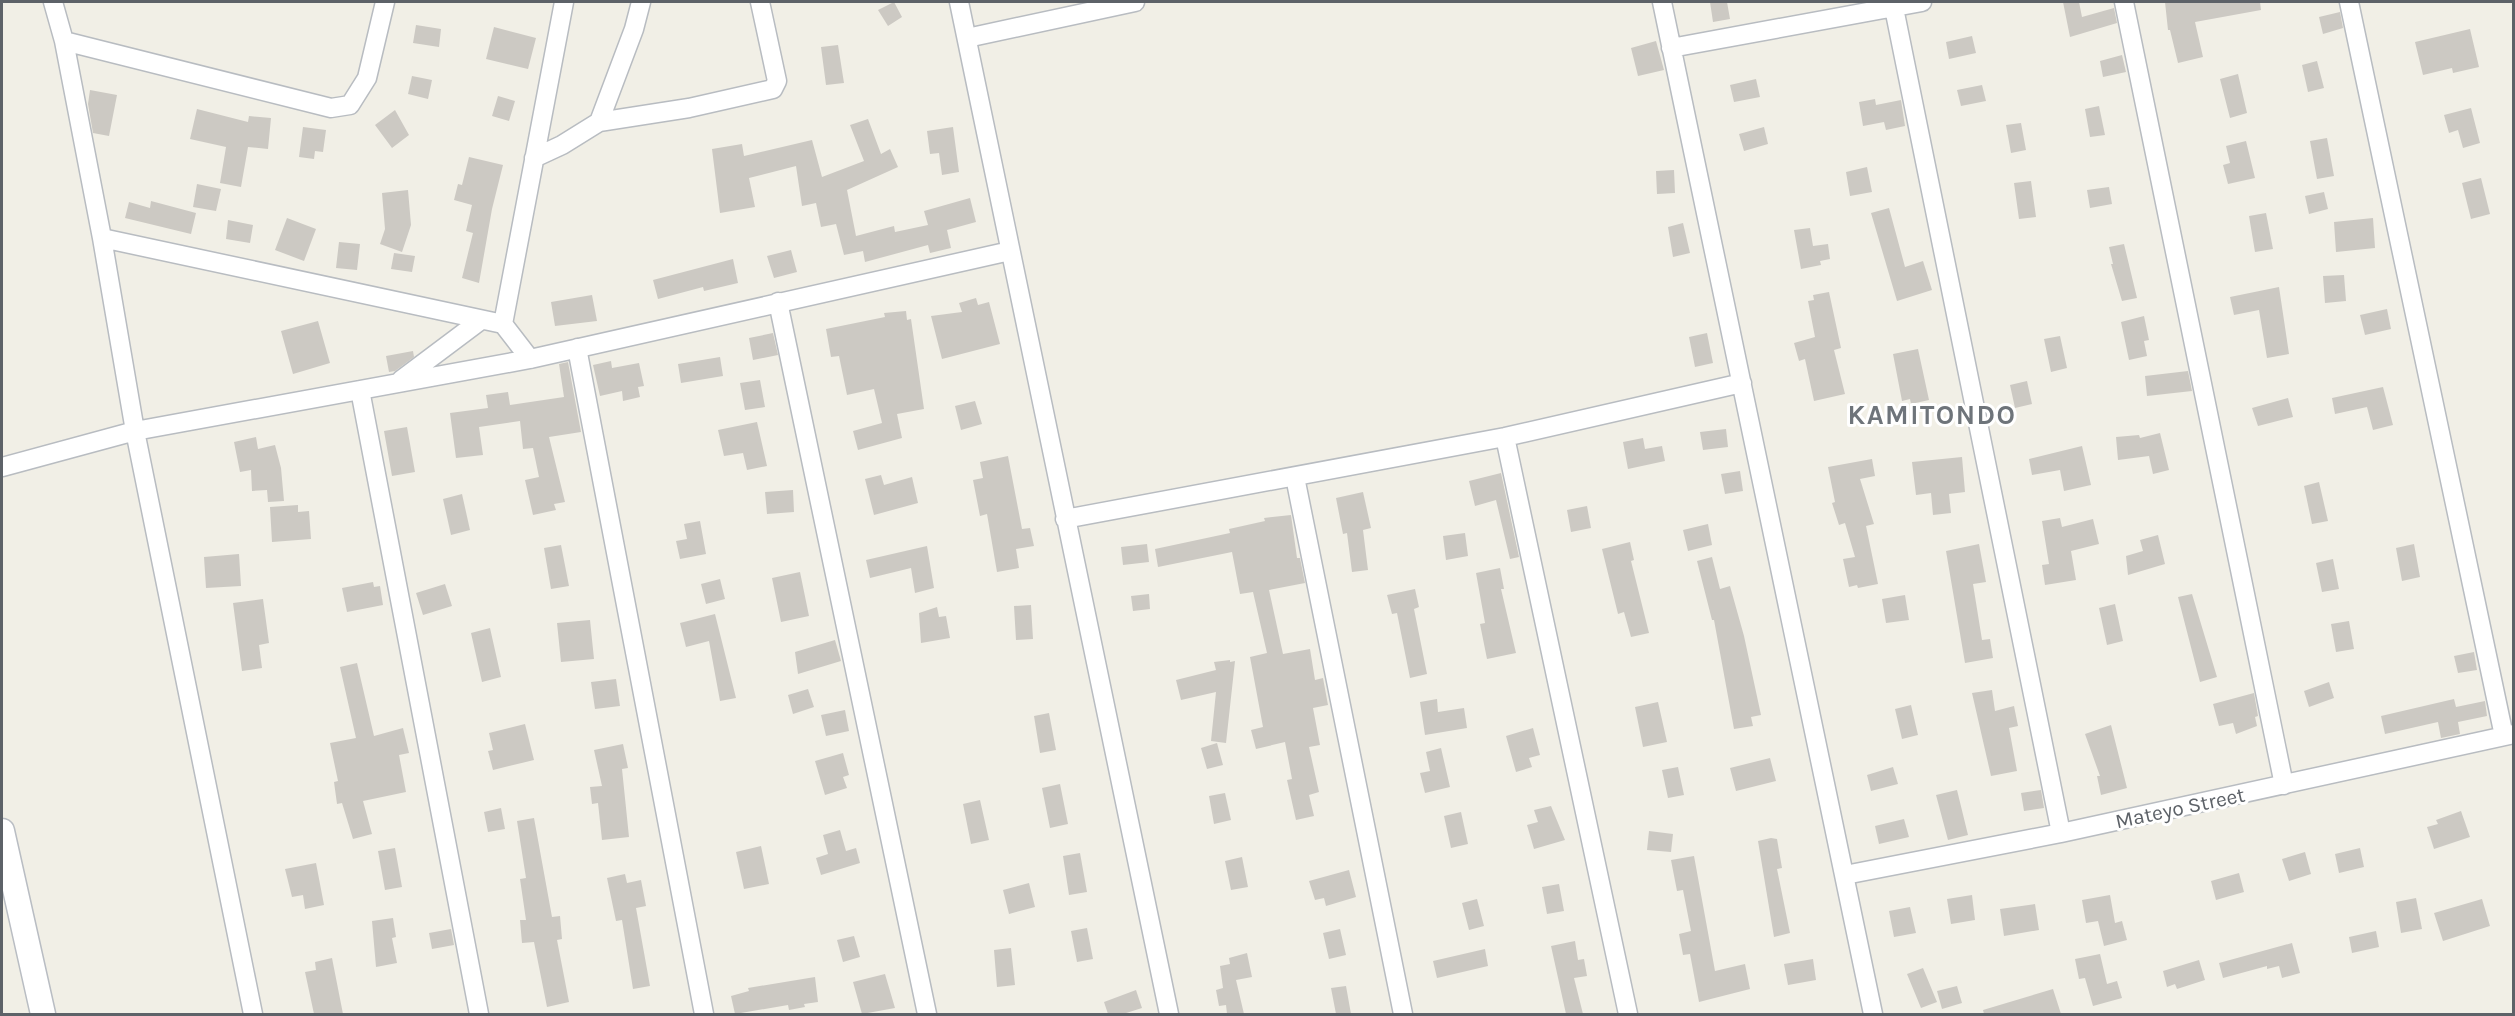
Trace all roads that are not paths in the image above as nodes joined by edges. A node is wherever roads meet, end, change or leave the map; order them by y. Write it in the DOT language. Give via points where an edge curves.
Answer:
graph roads {
  1 [pos="53,2"];
  2 [pos="385,2"];
  3 [pos="564,2"];
  4 [pos="641,2"];
  5 [pos="760,2"];
  6 [pos="959,2"];
  7 [pos="1135,2"];
  8 [pos="1662,2"];
  9 [pos="1922,2"];
  10 [pos="2124,2"];
  11 [pos="2349,2"];
  12 [pos="1894,8"];
  13 [pos="967,38"];
  14 [pos="64,41"];
  15 [pos="1671,48"];
  16 [pos="600,122"];
  17 [pos="534,158"];
  18 [pos="102,238"];
  19 [pos="1010,251"];
  20 [pos="777,302"];
  21 [pos="481,320"];
  22 [pos="503,324"];
  23 [pos="577,348"];
  24 [pos="530,359"];
  25 [pos="397,383"];
  26 [pos="1743,383"];
  27 [pos="360,390"];
  28 [pos="135,431"];
  29 [pos="1505,437"];
  30 [pos="2,467"];
  31 [pos="1295,477"];
  32 [pos="1065,519"];
  33 [pos="2509,735"];
  34 [pos="2284,785"];
  35 [pos="2,831"];
  36 [pos="2061,833"];
  37 [pos="1845,874"];
  38 [pos="43,1014"];
  39 [pos="253,1014"];
  40 [pos="479,1014"];
  41 [pos="704,1014"];
  42 [pos="927,1014"];
  43 [pos="1169,1014"];
  44 [pos="1403,1014"];
  45 [pos="1628,1014"];
  46 [pos="1873,1014"];
  1 -- 14 [label="street"];
  2 -- 14 [label="street" via="367,78 359,94 350,105 331,108"];
  3 -- 17 [label="street"];
  4 -- 16 [label="street"];
  5 -- 16 [label="street" via="777,81 773,89"];
  6 -- 13 [label="street"];
  7 -- 13 [label="street"];
  8 -- 15 [label="street"];
  9 -- 12 [label="street"];
  10 -- 34 [label="street"];
  11 -- 33 [label="street"];
  12 -- 15 [label="street"];
  12 -- 36 [label="street"];
  13 -- 19 [label="street"];
  14 -- 18 [label="street"];
  15 -- 26 [label="street"];
  16 -- 17 [label="street"];
  17 -- 22 [label="street"];
  18 -- 21 [label="street"];
  18 -- 28 [label="street"];
  19 -- 20 [label="street"];
  19 -- 32 [label="street"];
  20 -- 23 [label="street"];
  20 -- 42 [label="street"];
  21 -- 22 [label="street"];
  21 -- 25 [label="street"];
  22 -- 24 [label="street"];
  23 -- 24 [label="street"];
  23 -- 41 [label="street"];
  24 -- 25 [label="street"];
  25 -- 27 [label="street"];
  26 -- 29 [label="street"];
  26 -- 37 [label="street"];
  27 -- 28 [label="street"];
  27 -- 40 [label="street"];
  28 -- 30 [label="street"];
  28 -- 39 [label="street"];
  29 -- 31 [label="street"];
  29 -- 45 [label="street"];
  31 -- 32 [label="street"];
  31 -- 44 [label="street"];
  32 -- 43 [label="street"];
  33 -- 34 [label="street, Mateyo Street"];
  34 -- 36 [label="street, Mateyo Street"];
  35 -- 38 [label="main road"];
  36 -- 37 [label="street, Mateyo Street"];
  37 -- 46 [label="street"];
}
